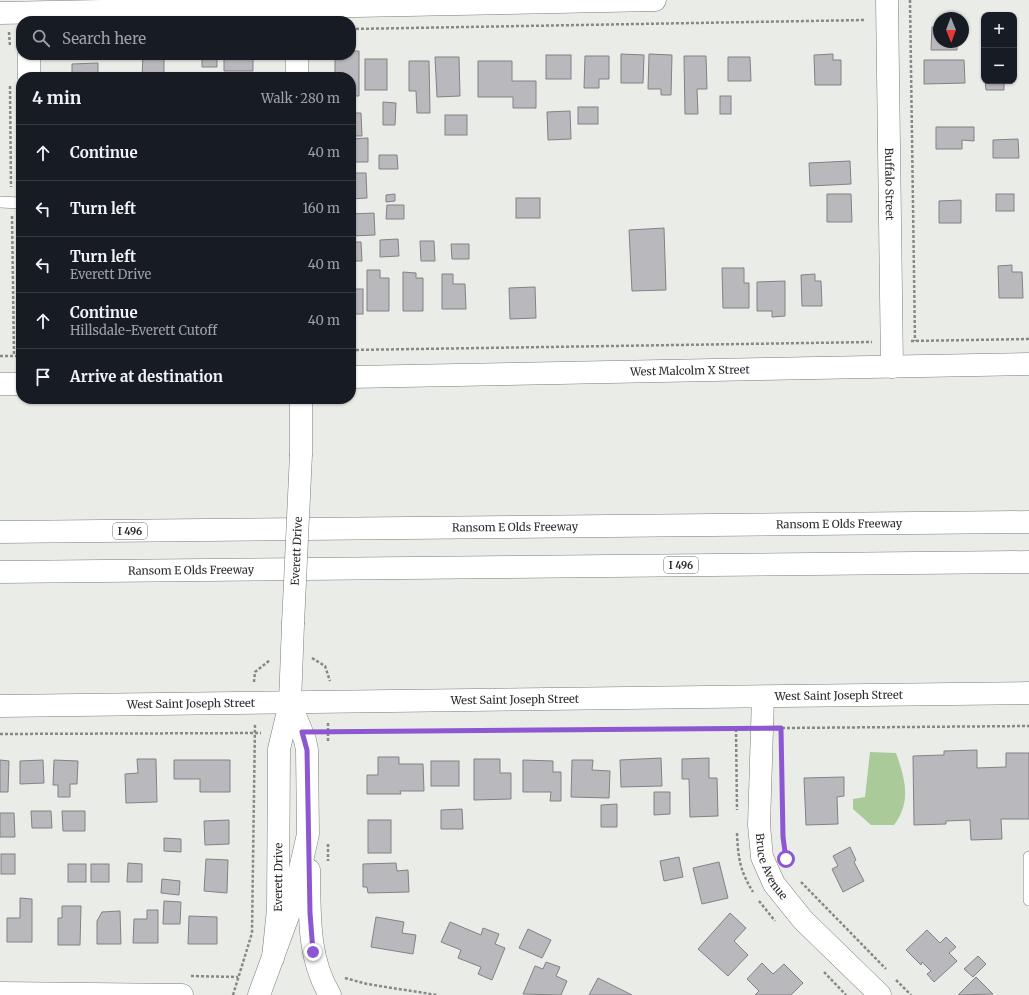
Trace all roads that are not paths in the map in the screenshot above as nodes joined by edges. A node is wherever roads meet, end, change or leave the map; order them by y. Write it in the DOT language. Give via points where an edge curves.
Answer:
graph roads {
  1 [pos="655,0"];
  2 [pos="296,9"];
  3 [pos="887,10"];
  4 [pos="19,12"];
  5 [pos="19,60"];
  6 [pos="297,60"];
  7 [pos="20,72"];
  8 [pos="297,72"];
  9 [pos="0,202"];
  10 [pos="16,202"];
  11 [pos="1029,364"];
  12 [pos="892,368"];
  13 [pos="356,377"];
  14 [pos="0,384"];
  15 [pos="16,384"];
  16 [pos="301,404"];
  17 [pos="0,517"];
  18 [pos="1029,522"];
  19 [pos="246,531"];
  20 [pos="0,532"];
  21 [pos="1029,562"];
  22 [pos="105,570"];
  23 [pos="0,572"];
  24 [pos="0,577"];
  25 [pos="1029,693"];
  26 [pos="762,697"];
  27 [pos="290,703"];
  28 [pos="0,706"];
  29 [pos="292,732"];
  30 [pos="308,834"];
  31 [pos="1029,857"];
  32 [pos="1029,900"];
  33 [pos="273,958"];
  34 [pos="0,993"];
  35 [pos="182,995"];
  36 [pos="259,995"];
  37 [pos="330,995"];
  38 [pos="880,995"];
  1 -- 2 [label="main road"];
  2 -- 4 [label="main road"];
  3 -- 12 [label="main road, Buffalo Street"];
  5 -- 7 [label="main road"];
  6 -- 8 [label="main road"];
  9 -- 10 [label="lane"];
  11 -- 12 [label="main road, West Malcolm X Street"];
  12 -- 13 [label="main road, West Malcolm X Street"];
  14 -- 15 [label="main road"];
  16 -- 27 [label="main road, Everett Drive, bridge"];
  17 -- 19 [label="main road" via="152,521"];
  18 -- 19 [label="main road, Ransom E Olds Freeway / I 496"];
  19 -- 20 [label="main road, Ransom E Olds Freeway / I 496"];
  21 -- 22 [label="main road, Ransom E Olds Freeway / I 496"];
  22 -- 23 [label="main road, Ransom E Olds Freeway / I 496"];
  22 -- 24 [label="main road"];
  25 -- 26 [label="main road, West Saint Joseph Street"];
  26 -- 27 [label="main road, West Saint Joseph Street"];
  26 -- 38 [label="main road, Bruce Avenue" via="775,731 759,825 762,857 774,884 803,920"];
  27 -- 28 [label="main road, West Saint Joseph Street"];
  27 -- 29 [label="main road, Everett Drive"];
  29 -- 30 [label="main road, Everett Drive" via="307,750"];
  29 -- 33 [label="main road, Everett Drive" via="279,749 278,908"];
  30 -- 33 [label="main road, Everett Drive" via="295,894"];
  30 -- 37 [label="main road" via="313,952"];
  31 -- 32 [label="lane"];
  33 -- 36 [label="main road, Everett Drive"];
  34 -- 35 [label="main road"];
}
